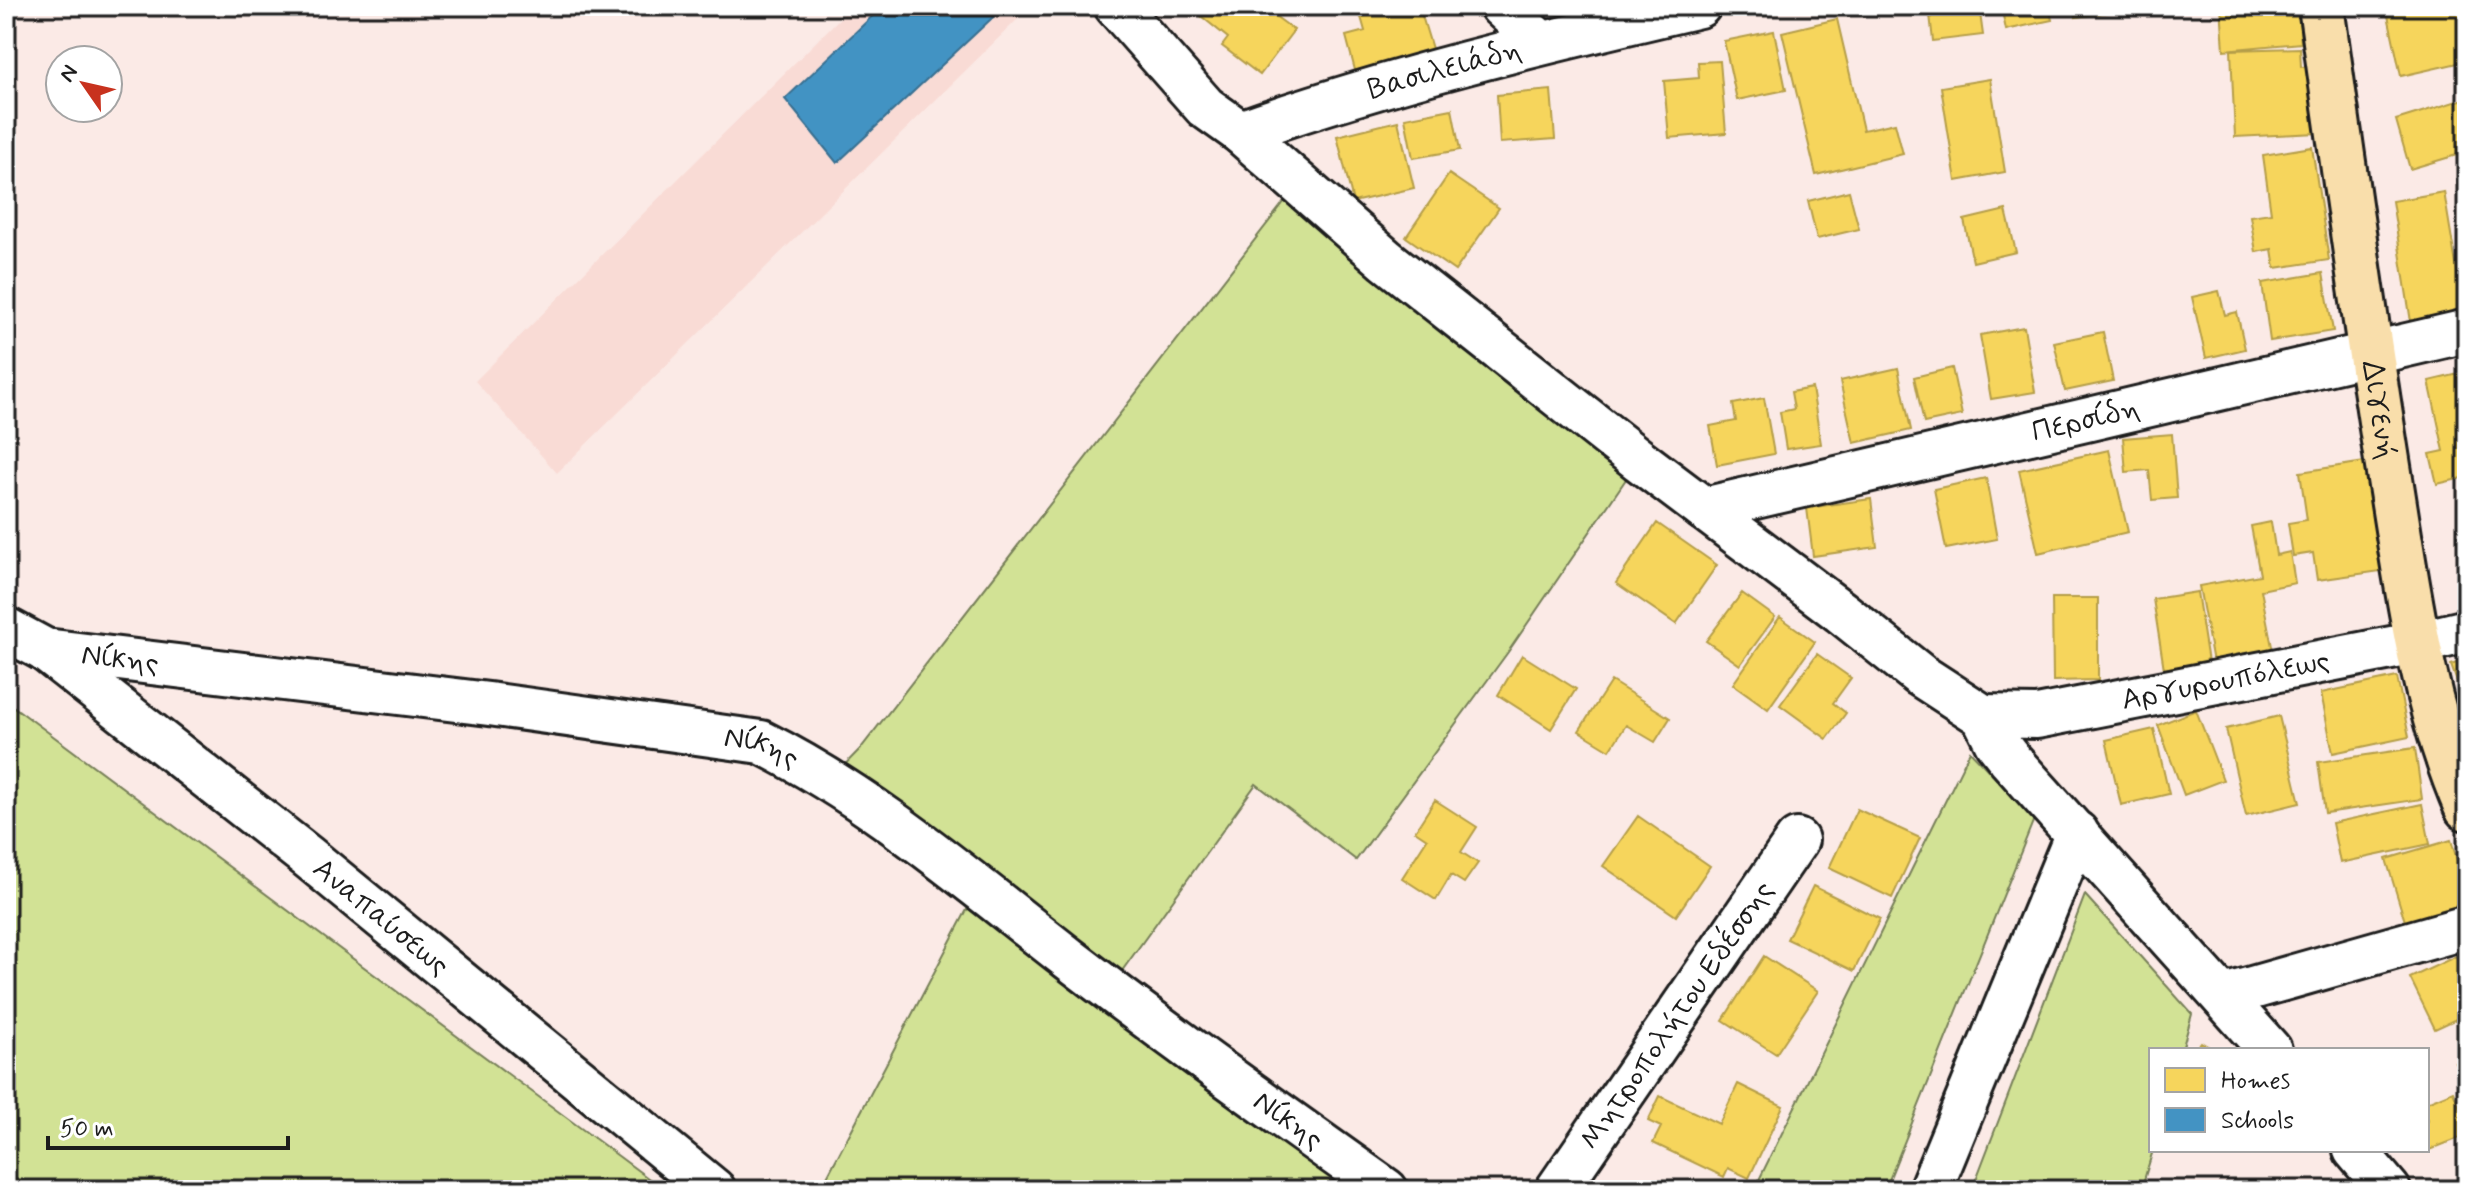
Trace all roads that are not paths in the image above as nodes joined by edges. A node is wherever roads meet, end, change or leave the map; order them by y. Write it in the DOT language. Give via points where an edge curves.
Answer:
graph roads {
  1 [pos="1116,6"];
  2 [pos="1501,6"];
  3 [pos="1699,6"];
  4 [pos="2321,6"];
  5 [pos="1541,43"];
  6 [pos="1240,132"];
  7 [pos="2467,331"];
  8 [pos="2370,354"];
  9 [pos="1704,509"];
  10 [pos="6,629"];
  11 [pos="2467,631"];
  12 [pos="2417,643"];
  13 [pos="45,650"];
  14 [pos="1983,716"];
  15 [pos="2467,808"];
  16 [pos="2077,833"];
  17 [pos="1797,840"];
  18 [pos="2467,927"];
  19 [pos="2224,996"];
  20 [pos="2268,1048"];
  21 [pos="2357,1152"];
  22 [pos="714,1190"];
  23 [pos="1386,1190"];
  24 [pos="1557,1190"];
  25 [pos="1930,1190"];
  26 [pos="2389,1190"];
  1 -- 6 [label="street" via="1193,96"];
  2 -- 5 [label="street"];
  3 -- 5 [label="street, Βασιλειάδη"];
  4 -- 8 [label="main road, Διγενή"];
  5 -- 6 [label="street, Βασιλειάδη"];
  6 -- 9 [label="street" via="1386,260"];
  7 -- 8 [label="street, Περσίδη"];
  8 -- 9 [label="street, Περσίδη"];
  8 -- 12 [label="main road, Διγενή"];
  9 -- 14 [label="street" via="1920,675"];
  10 -- 13 [label="street, Νίκης"];
  11 -- 12 [label="street, Αργυρουπόλεως"];
  12 -- 14 [label="street, Αργυρουπόλεως" via="2037,717"];
  12 -- 15 [label="main road, Διγενή"];
  13 -- 22 [label="street, Αναπαύσεως" via="308,857"];
  13 -- 23 [label="street, Νίκης" via="761,742 795,759 922,845 1108,989"];
  14 -- 16 [label="street" via="2010,760"];
  16 -- 19 [label="street"];
  16 -- 25 [label="street"];
  17 -- 24 [label="street, Μητροπολήτου Εδέσσης"];
  18 -- 19 [label="street"];
  19 -- 20 [label="street"];
  21 -- 26 [label="street"];
}
